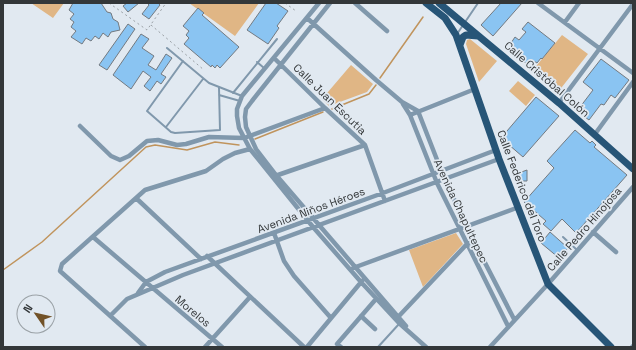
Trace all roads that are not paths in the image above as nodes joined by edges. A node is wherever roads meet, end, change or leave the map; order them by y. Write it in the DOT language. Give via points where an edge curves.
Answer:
graph roads {
  1 [pos="319,3"];
  2 [pos="330,3"];
  3 [pos="355,3"];
  4 [pos="426,3"];
  5 [pos="439,3"];
  6 [pos="478,3"];
  7 [pos="538,3"];
  8 [pos="579,3"];
  9 [pos="633,4"];
  10 [pos="445,8"];
  11 [pos="307,18"];
  12 [pos="565,22"];
  13 [pos="464,23"];
  14 [pos="314,24"];
  15 [pos="387,32"];
  16 [pos="456,35"];
  17 [pos="480,36"];
  18 [pos="277,38"];
  19 [pos="460,45"];
  20 [pos="167,48"];
  21 [pos="600,49"];
  22 [pos="274,58"];
  23 [pos="183,61"];
  24 [pos="257,62"];
  25 [pos="281,64"];
  26 [pos="265,69"];
  27 [pos="633,73"];
  28 [pos="203,79"];
  29 [pos="633,82"];
  30 [pos="219,88"];
  31 [pos="475,90"];
  32 [pos="233,93"];
  33 [pos="219,95"];
  34 [pos="242,96"];
  35 [pos="240,101"];
  36 [pos="402,102"];
  37 [pos="559,103"];
  38 [pos="324,108"];
  39 [pos="418,111"];
  40 [pos="410,115"];
  41 [pos="80,126"];
  42 [pos="166,127"];
  43 [pos="595,134"];
  44 [pos="250,136"];
  45 [pos="244,138"];
  46 [pos="366,145"];
  47 [pos="250,148"];
  48 [pos="496,150"];
  49 [pos="500,159"];
  50 [pos="633,169"];
  51 [pos="441,170"];
  52 [pos="432,173"];
  53 [pos="274,176"];
  54 [pos="445,179"];
  55 [pos="437,183"];
  56 [pos="633,187"];
  57 [pos="383,193"];
  58 [pos="136,198"];
  59 [pos="385,201"];
  60 [pos="519,207"];
  61 [pos="313,217"];
  62 [pos="307,220"];
  63 [pos="319,225"];
  64 [pos="466,226"];
  65 [pos="313,227"];
  66 [pos="459,228"];
  67 [pos="594,232"];
  68 [pos="274,233"];
  69 [pos="93,237"];
  70 [pos="563,237"];
  71 [pos="276,240"];
  72 [pos="474,241"];
  73 [pos="466,245"];
  74 [pos="578,250"];
  75 [pos="616,252"];
  76 [pos="207,256"];
  77 [pos="200,259"];
  78 [pos="190,262"];
  79 [pos="215,264"];
  80 [pos="352,268"];
  81 [pos="183,275"];
  82 [pos="363,280"];
  83 [pos="146,282"];
  84 [pos="548,284"];
  85 [pos="152,288"];
  86 [pos="137,294"];
  87 [pos="250,297"];
  88 [pos="376,299"];
  89 [pos="110,316"];
  90 [pos="361,316"];
  91 [pos="399,316"];
  92 [pos="331,318"];
  93 [pos="514,319"];
  94 [pos="399,323"];
  95 [pos="508,326"];
  96 [pos="375,329"];
  97 [pos="409,330"];
  98 [pos="213,339"];
  99 [pos="145,347"];
  100 [pos="205,347"];
  101 [pos="222,347"];
  102 [pos="306,347"];
  103 [pos="341,347"];
  104 [pos="378,347"];
  105 [pos="426,347"];
  106 [pos="490,347"];
  107 [pos="611,347"];
  1 -- 11 [label="street"];
  2 -- 14 [label="street"];
  3 -- 15 [label="street"];
  4 -- 10 [label="main road"];
  5 -- 10 [label="main road"];
  6 -- 13 [label="lane"];
  7 -- 12 [label="street"];
  8 -- 12 [label="street"];
  9 -- 21 [label="street"];
  10 -- 13 [label="main road, Calle Cristóbal Colón"];
  10 -- 16 [label="main road, Calle Federico del Toro"];
  11 -- 14 [label="street, Avenida Chapultepec"];
  11 -- 22 [label="street"];
  12 -- 21 [label="street"];
  13 -- 16 [label="lane"];
  13 -- 17 [label="main road, Calle Cristóbal Colón"];
  14 -- 25 [label="street"];
  14 -- 36 [label="street, Avenida Chapultepec"];
  16 -- 19 [label="main road, Calle Federico del Toro"];
  17 -- 19 [label="main road" via="466,35"];
  17 -- 37 [label="main road, Calle Cristóbal Colón"];
  18 -- 24 [label="lane"];
  19 -- 31 [label="main road, Calle Federico del Toro"];
  20 -- 23 [label="lane"];
  21 -- 27 [label="street"];
  21 -- 37 [label="street"];
  22 -- 25 [label="street, Calle Juan Escutia"];
  22 -- 26 [label="street"];
  23 -- 28 [label="lane"];
  23 -- 42 [label="lane" via="147,111"];
  24 -- 26 [label="lane"];
  24 -- 32 [label="lane"];
  25 -- 38 [label="street, Calle Juan Escutia"];
  25 -- 44 [label="street" via="246,109 246,126"];
  26 -- 34 [label="street"];
  28 -- 30 [label="lane"];
  28 -- 42 [label="lane"];
  29 -- 43 [label="street"];
  30 -- 32 [label="lane"];
  30 -- 33 [label="lane"];
  31 -- 39 [label="street"];
  31 -- 48 [label="main road, Calle Federico del Toro"];
  32 -- 34 [label="lane"];
  33 -- 35 [label="lane"];
  33 -- 42 [label="lane" via="220,130 175,133"];
  34 -- 35 [label="street"];
  35 -- 45 [label="street" via="237,116"];
  36 -- 39 [label="street, Avenida Chapultepec"];
  36 -- 40 [label="street, Avenida Chapultepec"];
  37 -- 43 [label="main road, Calle Cristóbal Colón"];
  38 -- 44 [label="street"];
  38 -- 46 [label="street, Calle Juan Escutia"];
  39 -- 40 [label="street"];
  39 -- 51 [label="street, Avenida Chapultepec"];
  40 -- 52 [label="street, Avenida Chapultepec"];
  41 -- 45 [label="street" via="112,156 120,160 148,141 158,140 177,145 209,137"];
  43 -- 50 [label="main road, Calle Cristóbal Colón"];
  44 -- 45 [label="street"];
  44 -- 53 [label="street"];
  45 -- 47 [label="street"];
  46 -- 53 [label="street"];
  46 -- 57 [label="street, Calle Juan Escutia"];
  47 -- 53 [label="street"];
  47 -- 58 [label="street" via="223,159 206,171 145,190"];
  48 -- 49 [label="main road, Calle Federico del Toro"];
  48 -- 51 [label="street, Avenida Niños Héroes"];
  49 -- 54 [label="street, Avenida Niños Héroes"];
  49 -- 60 [label="main road, Calle Federico del Toro"];
  51 -- 52 [label="street, Avenida Niños Héroes"];
  51 -- 54 [label="street, Avenida Chapultepec"];
  52 -- 55 [label="street, Avenida Chapultepec"];
  52 -- 57 [label="street, Avenida Niños Héroes"];
  53 -- 61 [label="street"];
  53 -- 62 [label="street"];
  54 -- 55 [label="street, Avenida Niños Héroes"];
  54 -- 64 [label="street, Avenida Chapultepec"];
  55 -- 59 [label="street, Avenida Niños Héroes"];
  55 -- 66 [label="street, Avenida Chapultepec"];
  56 -- 67 [label="street, Calle Pedro Hinojosa"];
  57 -- 59 [label="street, Calle Juan Escutia"];
  57 -- 61 [label="street, Avenida Niños Héroes"];
  58 -- 69 [label="street"];
  58 -- 77 [label="street"];
  59 -- 63 [label="street, Avenida Niños Héroes"];
  60 -- 64 [label="street"];
  60 -- 84 [label="main road, Calle Federico del Toro"];
  61 -- 62 [label="street, Avenida Niños Héroes"];
  61 -- 63 [label="street"];
  62 -- 65 [label="street"];
  62 -- 68 [label="street, Avenida Niños Héroes"];
  63 -- 65 [label="street, Avenida Niños Héroes"];
  63 -- 80 [label="street"];
  64 -- 66 [label="street"];
  64 -- 72 [label="street, Avenida Chapultepec"];
  65 -- 71 [label="street, Avenida Niños Héroes"];
  65 -- 80 [label="street"];
  66 -- 73 [label="street, Avenida Chapultepec"];
  66 -- 80 [label="street"];
  67 -- 74 [label="street, Calle Pedro Hinojosa"];
  67 -- 75 [label="street"];
  68 -- 71 [label="street"];
  68 -- 76 [label="street, Avenida Niños Héroes"];
  69 -- 83 [label="street, Morelos"];
  69 -- 89 [label="street" via="62,264 60,271"];
  70 -- 74 [label="lane"];
  71 -- 79 [label="street, Avenida Niños Héroes"];
  71 -- 92 [label="street" via="284,261 294,276"];
  72 -- 73 [label="street"];
  72 -- 93 [label="street, Avenida Chapultepec"];
  73 -- 91 [label="street"];
  73 -- 95 [label="street, Avenida Chapultepec"];
  74 -- 84 [label="street, Calle Pedro Hinojosa"];
  76 -- 77 [label="street, Avenida Niños Héroes"];
  76 -- 79 [label="street"];
  77 -- 78 [label="street, Avenida Niños Héroes"];
  78 -- 81 [label="street"];
  78 -- 83 [label="street, Avenida Niños Héroes"];
  79 -- 81 [label="street, Avenida Niños Héroes"];
  79 -- 87 [label="street"];
  80 -- 82 [label="street"];
  81 -- 85 [label="street, Avenida Niños Héroes"];
  82 -- 88 [label="street"];
  82 -- 91 [label="street"];
  82 -- 92 [label="street"];
  83 -- 85 [label="street, Morelos"];
  83 -- 86 [label="street, Avenida Niños Héroes"];
  84 -- 93 [label="street, Calle Pedro Hinojosa"];
  84 -- 107 [label="main road, Calle Federico del Toro"];
  85 -- 86 [label="street, Avenida Niños Héroes"];
  85 -- 98 [label="street, Morelos"];
  86 -- 89 [label="street, Avenida Niños Héroes" via="121,304"];
  87 -- 98 [label="street"];
  87 -- 102 [label="street"];
  88 -- 90 [label="street"];
  88 -- 94 [label="street"];
  89 -- 99 [label="street"];
  90 -- 96 [label="street"];
  90 -- 103 [label="street" via="337,344"];
  91 -- 94 [label="street"];
  91 -- 97 [label="street"];
  92 -- 102 [label="street"];
  93 -- 95 [label="street, Calle Pedro Hinojosa"];
  94 -- 97 [label="street"];
  94 -- 104 [label="lane"];
  95 -- 106 [label="street, Calle Pedro Hinojosa"];
  97 -- 105 [label="street"];
  98 -- 100 [label="street"];
  98 -- 101 [label="street, Morelos"];
}
